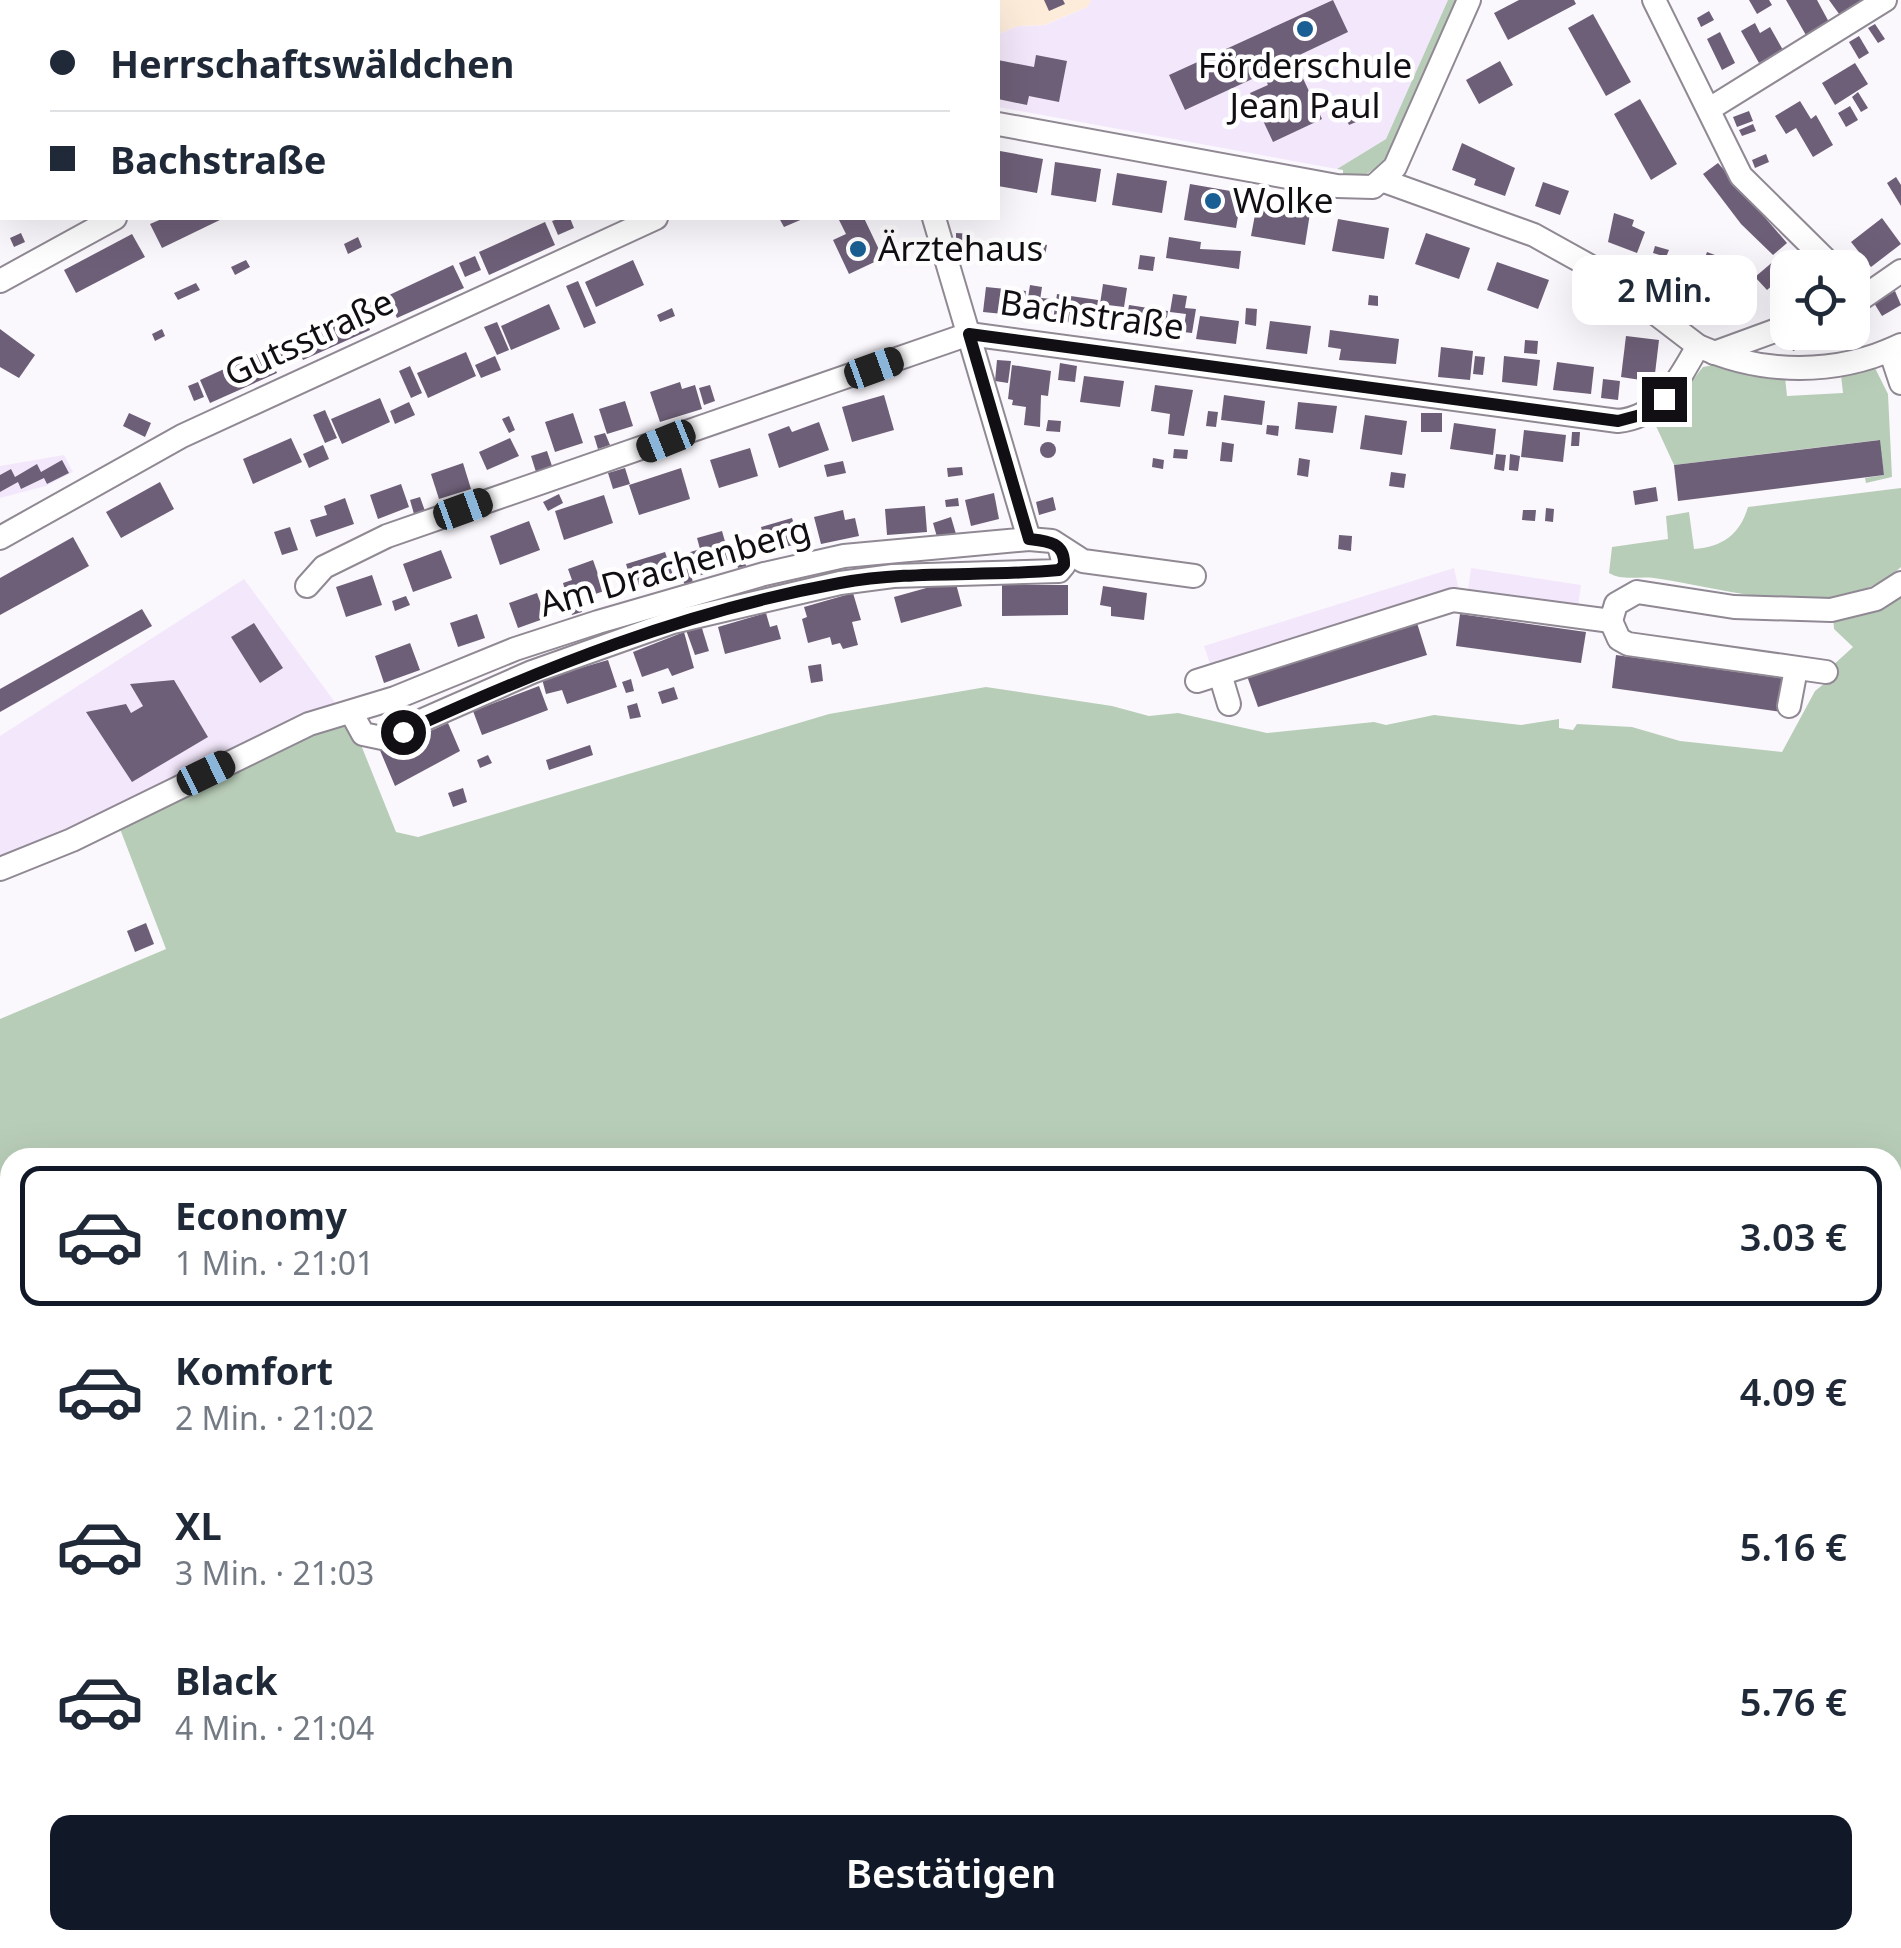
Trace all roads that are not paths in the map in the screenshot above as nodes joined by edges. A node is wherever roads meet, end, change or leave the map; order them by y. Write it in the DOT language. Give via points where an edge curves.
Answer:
graph roads {
  1 [pos="1469,0"];
  2 [pos="1654,0"];
  3 [pos="1885,0"];
  4 [pos="1710,108"];
  5 [pos="1000,124"];
  6 [pos="1384,181"];
  7 [pos="112,220"];
  8 [pos="652,220"];
  9 [pos="935,220"];
  10 [pos="1815,250"];
  11 [pos="1901,271"];
  12 [pos="0,281"];
  13 [pos="1870,293"];
  14 [pos="1770,331"];
  15 [pos="969,334"];
  16 [pos="1895,347"];
  17 [pos="1706,350"];
  18 [pos="1901,382"];
  19 [pos="0,538"];
  20 [pos="1029,539"];
  21 [pos="1060,549"];
  22 [pos="1194,576"];
  23 [pos="1901,584"];
  24 [pos="307,586"];
  25 [pos="1611,621"];
  26 [pos="1796,669"];
  27 [pos="1826,672"];
  28 [pos="1220,674"];
  29 [pos="1197,681"];
  30 [pos="1229,704"];
  31 [pos="1790,706"];
  32 [pos="351,712"];
  33 [pos="0,869"];
  1 -- 6 [label="street"];
  2 -- 4 [label="street"];
  3 -- 4 [label="street"];
  4 -- 10 [label="street" via="1741,176"];
  5 -- 6 [label="street" via="1360,190"];
  6 -- 17 [label="street" via="1534,235 1604,274"];
  7 -- 12 [label="street"];
  8 -- 19 [label="street, Gutsstraße" via="182,436"];
  9 -- 15 [label="street"];
  11 -- 13 [label="street"];
  14 -- 17 [label="street"];
  15 -- 17 [label="street, Bachstraße" via="1618,421 1648,413"];
  15 -- 20 [label="street"];
  15 -- 24 [label="street, Bachstraße" via="387,536 324,567"];
  16 -- 17 [label="street" via="1808,369"];
  16 -- 18 [label="street"];
  20 -- 21 [label="street, Am Drachenberg" via="1052,541"];
  20 -- 32 [label="street, Am Drachenberg" via="844,556 764,574 515,649"];
  21 -- 22 [label="street, Am Drachenberg" via="1083,561"];
  21 -- 32 [label="street, Am Drachenberg" via="1059,570 840,583 673,622 532,672 382,738 364,734"];
  23 -- 25 [label="street" via="1876,599 1809,612 1637,592 1616,604"];
  25 -- 26 [label="street" via="1628,644"];
  25 -- 28 [label="street" via="1453,600"];
  26 -- 27 [label="street"];
  26 -- 31 [label="street"];
  28 -- 29 [label="street"];
  28 -- 30 [label="street"];
  32 -- 33 [label="street, Am Drachenberg" via="309,724"];
}
